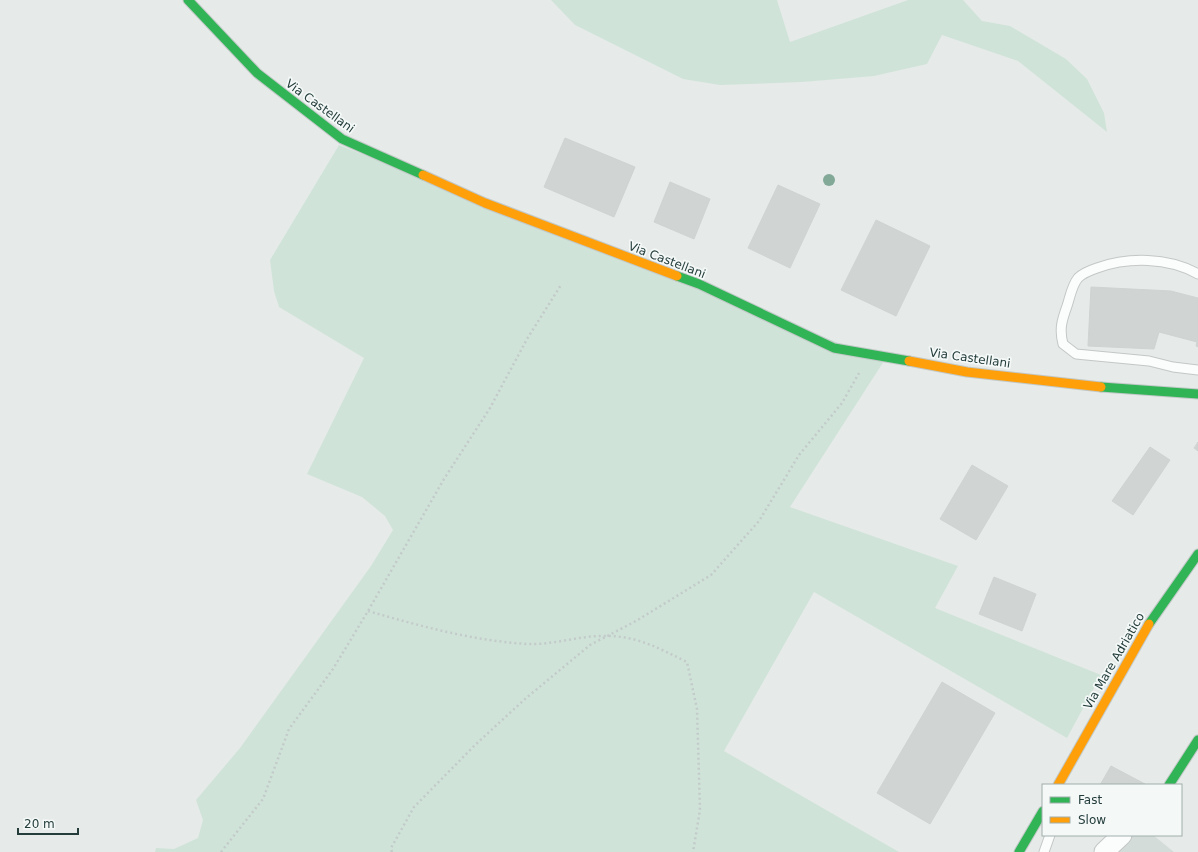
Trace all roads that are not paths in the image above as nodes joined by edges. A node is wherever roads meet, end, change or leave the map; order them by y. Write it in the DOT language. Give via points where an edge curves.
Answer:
graph roads {
  1 [pos="188,0"];
  2 [pos="1198,274"];
  3 [pos="1198,370"];
  4 [pos="1198,394"];
  5 [pos="1198,554"];
  6 [pos="1198,740"];
  7 [pos="1059,784"];
  8 [pos="1170,784"];
  9 [pos="1042,814"];
  10 [pos="1050,836"];
  11 [pos="1121,836"];
  12 [pos="1019,852"];
  13 [pos="1044,852"];
  14 [pos="1104,852"];
  1 -- 4 [label="street, Via Castellani" via="257,73 342,139 485,203 699,284 834,348 967,372 1134,390"];
  2 -- 3 [label="lane" via="1172,263 1142,260 1112,263 1101,267 1079,277 1074,284 1060,325 1063,344 1076,354 1149,361"];
  5 -- 7 [label="street, Via Mare Adriatico" via="1153,617"];
  6 -- 8 [label="street"];
  9 -- 12 [label="street"];
  10 -- 13 [label="lane"];
  11 -- 14 [label="street"];
}
